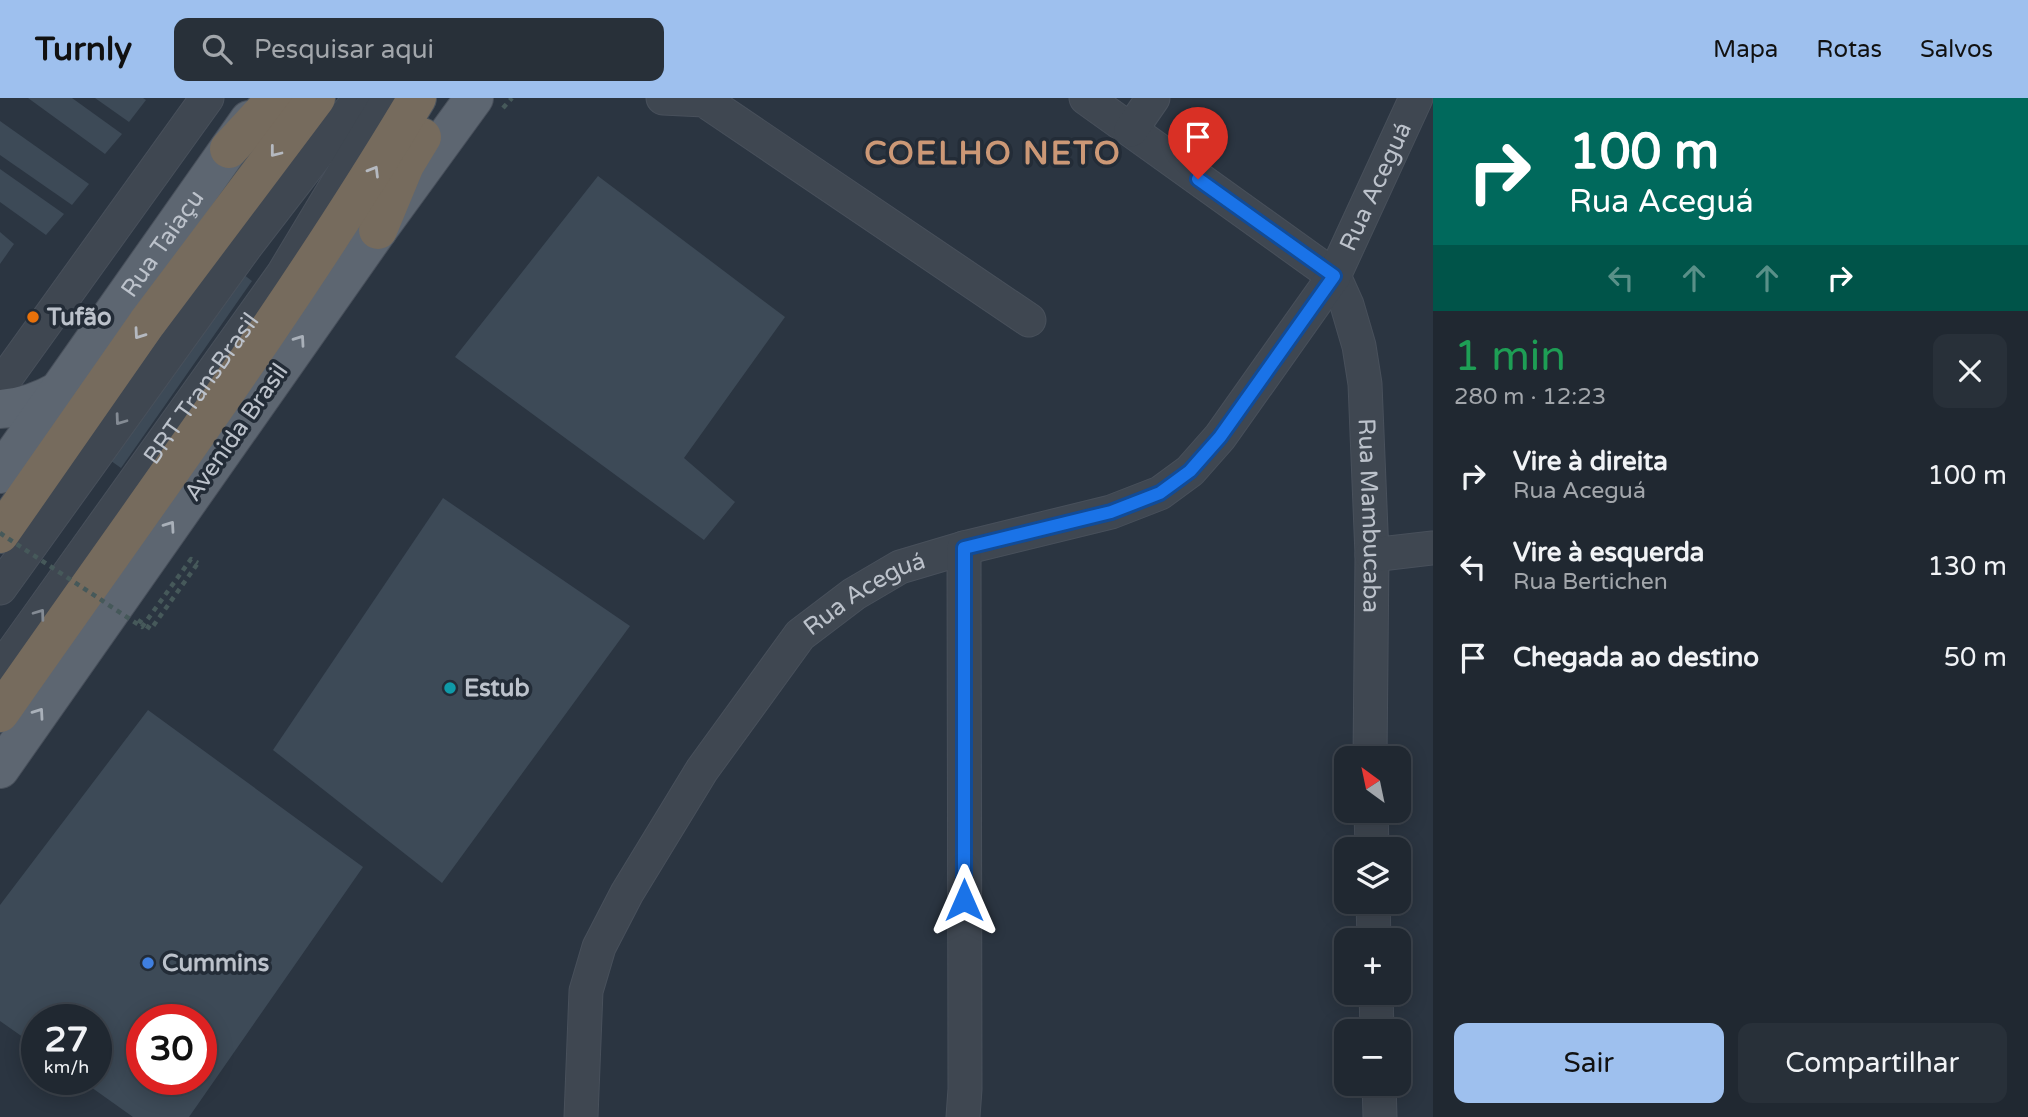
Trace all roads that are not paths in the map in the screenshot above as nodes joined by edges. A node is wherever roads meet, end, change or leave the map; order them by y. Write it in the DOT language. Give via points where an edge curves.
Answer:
graph roads {
  1 [pos="207,98"];
  2 [pos="264,98"];
  3 [pos="276,98"];
  4 [pos="316,98"];
  5 [pos="360,98"];
  6 [pos="389,98"];
  7 [pos="417,98"];
  8 [pos="444,98"];
  9 [pos="474,98"];
  10 [pos="663,98"];
  11 [pos="1086,98"];
  12 [pos="1153,98"];
  13 [pos="1416,98"];
  14 [pos="1131,130"];
  15 [pos="229,149"];
  16 [pos="378,230"];
  17 [pos="1334,276"];
  18 [pos="1029,320"];
  19 [pos="0,386"];
  20 [pos="60,390"];
  21 [pos="0,409"];
  22 [pos="0,474"];
  23 [pos="0,534"];
  24 [pos="964,548"];
  25 [pos="1433,548"];
  26 [pos="1373,555"];
  27 [pos="0,588"];
  28 [pos="0,670"];
  29 [pos="0,713"];
  30 [pos="1370,746"];
  31 [pos="0,768"];
  32 [pos="1379,1096"];
  33 [pos="581,1117"];
  34 [pos="962,1117"];
  35 [pos="1380,1117"];
  1 -- 19 [label="street"];
  2 -- 15 [label="main road, Rua Taiaçu"];
  3 -- 15 [label="highway"];
  4 -- 23 [label="highway, one-way" via="147,323"];
  5 -- 27 [label="street, BRT TransBrasil, one-way" via="246,246"];
  28 -- 6 [label="street, BRT TransBrasil, one-way" via="282,274"];
  29 -- 7 [label="highway, Avenida Brasil, one-way" via="297,290"];
  8 -- 16 [label="highway" via="405,165"];
  9 -- 16 [label="main road, Avenida Brasil"];
  10 -- 18 [label="street" via="704,100"];
  11 -- 14 [label="street"];
  12 -- 14 [label="street"];
  13 -- 17 [label="street, Rua Aceguá"];
  14 -- 17 [label="street"];
  15 -- 20 [label="main road, Rua Taiaçu"];
  31 -- 16 [label="main road, Avenida Brasil, one-way"];
  17 -- 24 [label="street, Rua Aceguá" via="1220,437 1190,471 1160,493 1111,512"];
  17 -- 26 [label="street, Rua Mambucaba" via="1359,346 1365,384"];
  20 -- 21 [label="main road" via="41,401"];
  20 -- 22 [label="main road"];
  24 -- 33 [label="street, Rua Aceguá" via="900,567 854,594 800,635 702,770 599,947 586,991"];
  24 -- 34 [label="street"];
  25 -- 26 [label="street"];
  26 -- 30 [label="street, Rua Mambucaba"];
  32 -- 35 [label="street"];
}
